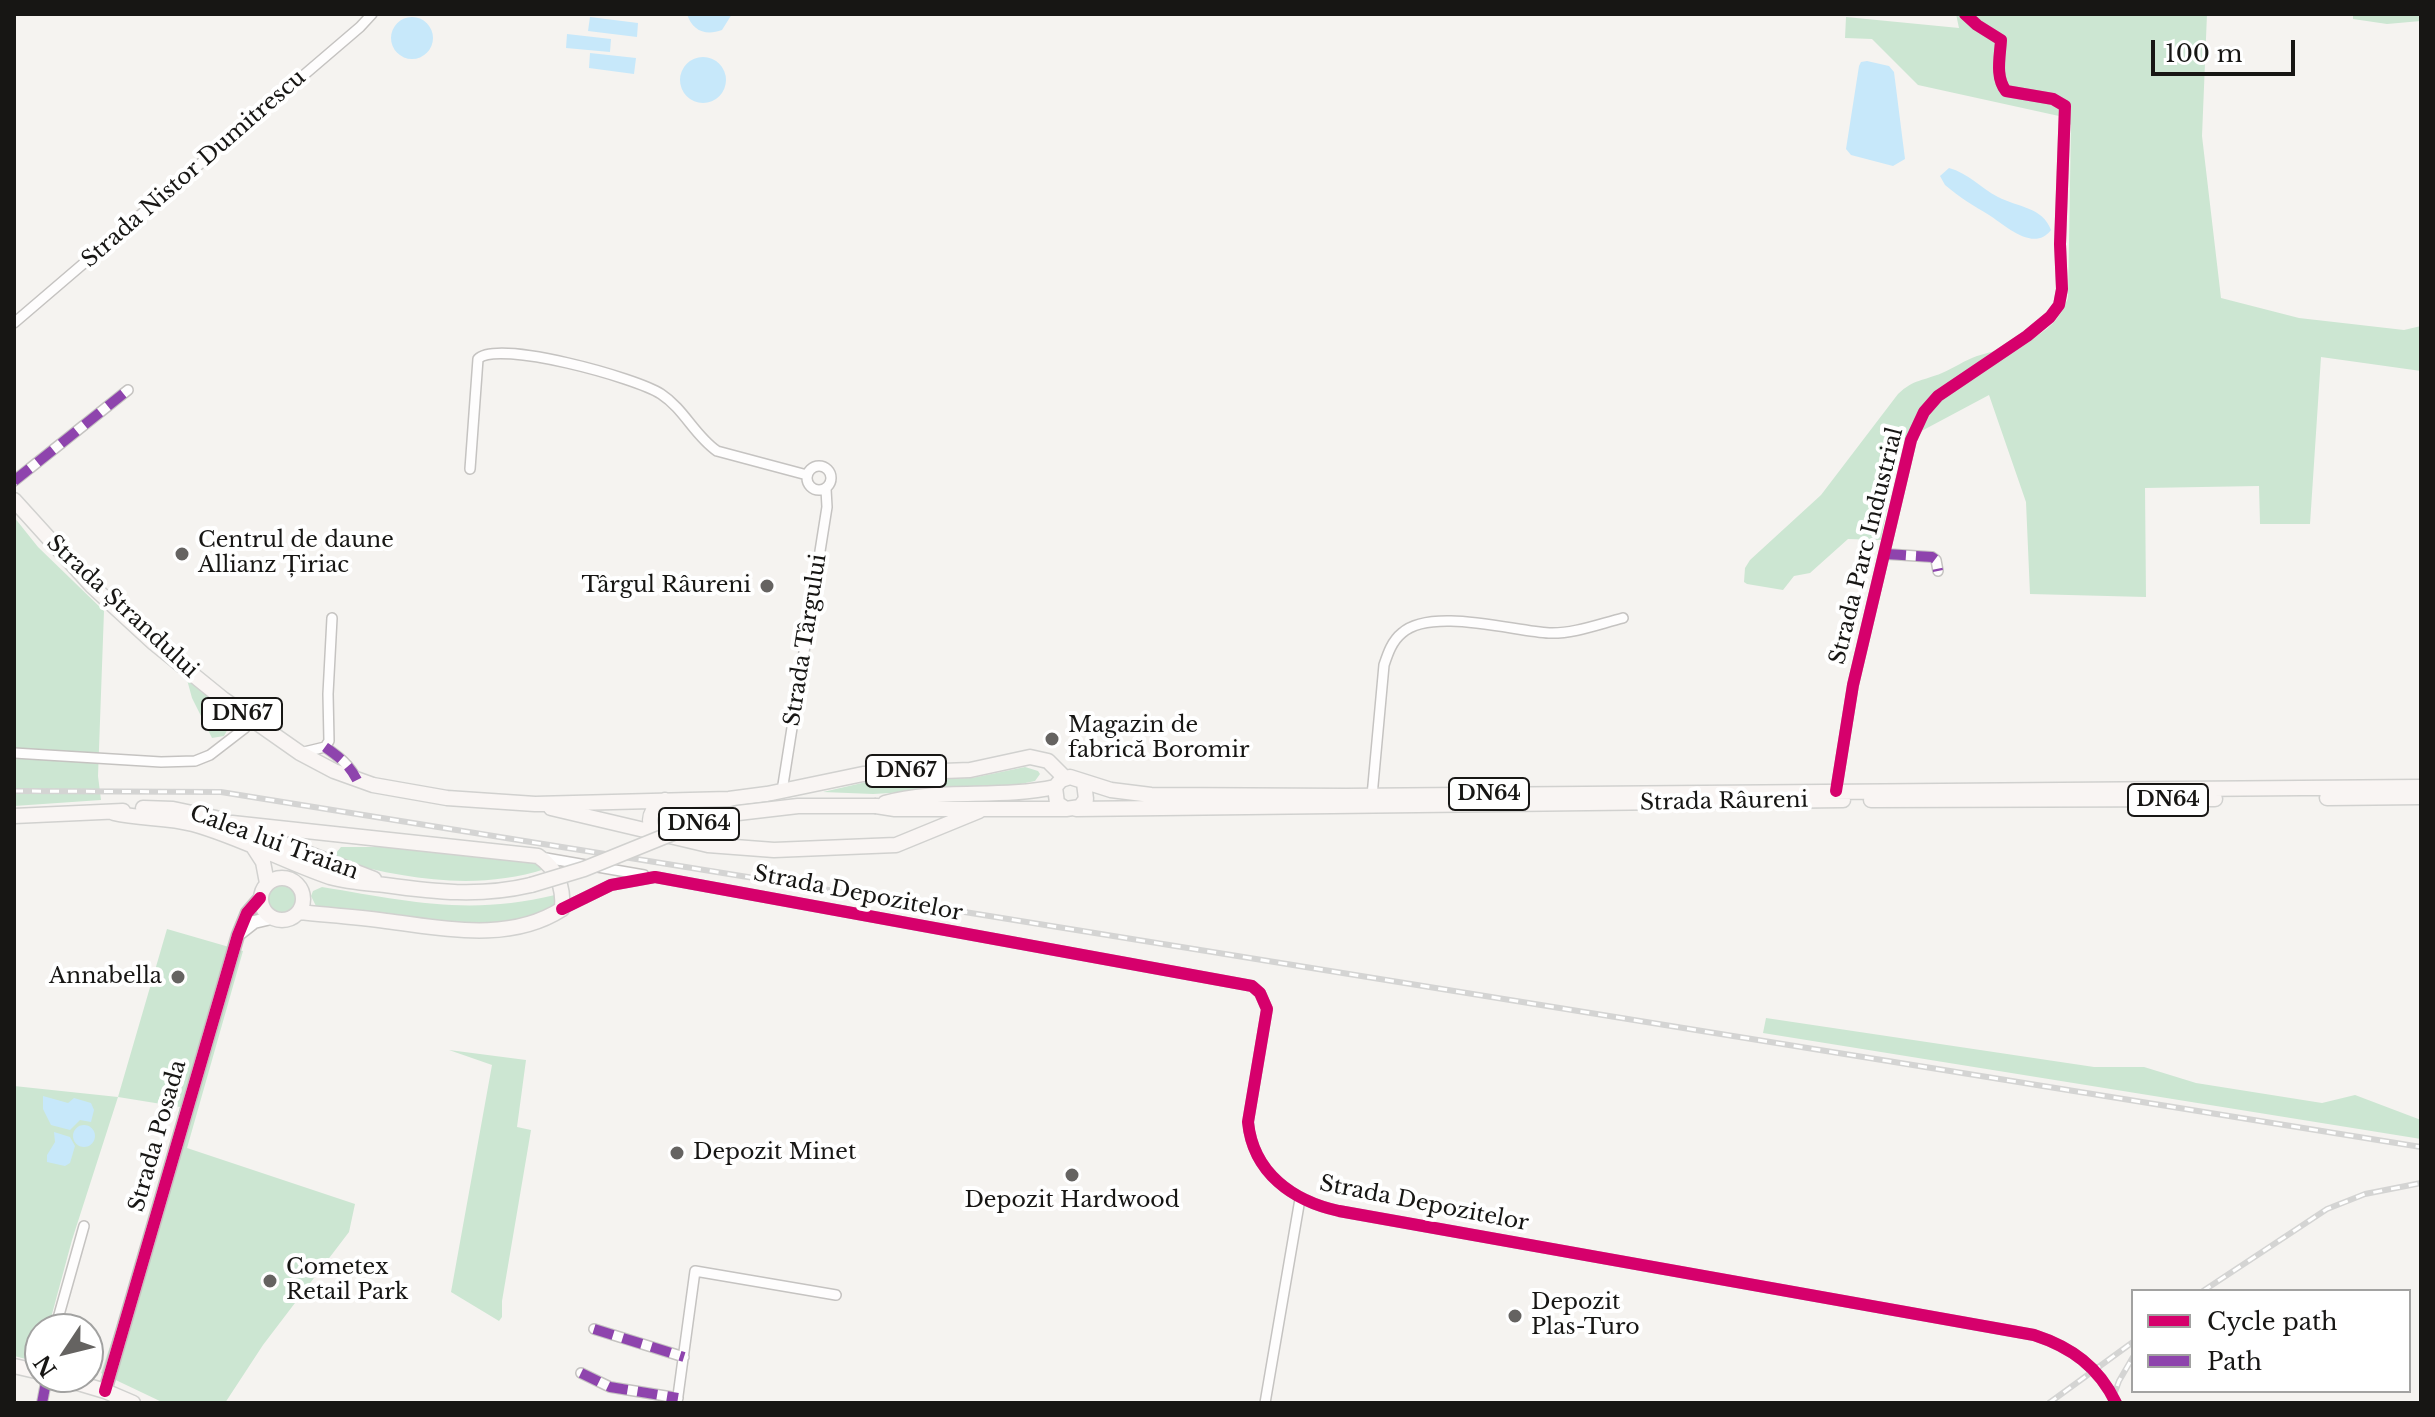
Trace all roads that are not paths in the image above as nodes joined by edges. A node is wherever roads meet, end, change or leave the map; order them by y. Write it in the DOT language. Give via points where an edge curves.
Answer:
graph roads {
  1 [pos="372,14"];
  2 [pos="1965,14"];
  3 [pos="14,323"];
  4 [pos="128,390"];
  5 [pos="470,469"];
  6 [pos="807,475"];
  7 [pos="14,481"];
  8 [pos="826,489"];
  9 [pos="14,500"];
  10 [pos="1886,554"];
  11 [pos="1938,571"];
  12 [pos="332,618"];
  13 [pos="1623,618"];
  14 [pos="251,720"];
  15 [pos="325,747"];
  16 [pos="14,753"];
  17 [pos="300,753"];
  18 [pos="357,780"];
  19 [pos="1060,782"];
  20 [pos="1084,783"];
  21 [pos="2421,787"];
  22 [pos="782,791"];
  23 [pos="1836,791"];
  24 [pos="1372,796"];
  25 [pos="2421,797"];
  26 [pos="665,800"];
  27 [pos="1877,800"];
  28 [pos="1799,801"];
  29 [pos="535,804"];
  30 [pos="876,806"];
  31 [pos="1070,809"];
  32 [pos="979,811"];
  33 [pos="114,813"];
  34 [pos="14,816"];
  35 [pos="232,823"];
  36 [pos="655,835"];
  37 [pos="334,836"];
  38 [pos="248,842"];
  39 [pos="538,856"];
  40 [pos="330,870"];
  41 [pos="655,877"];
  42 [pos="267,883"];
  43 [pos="303,893"];
  44 [pos="260,898"];
  45 [pos="562,909"];
  46 [pos="299,912"];
  47 [pos="271,918"];
  48 [pos="238,935"];
  49 [pos="1300,1199"];
  50 [pos="84,1226"];
  51 [pos="836,1295"];
  52 [pos="60,1313"];
  53 [pos="594,1329"];
  54 [pos="684,1357"];
  55 [pos="581,1373"];
  56 [pos="105,1391"];
  57 [pos="677,1401"];
  58 [pos="133,1403"];
  59 [pos="1265,1403"];
  60 [pos="2116,1403"];
  1 -- 3 [label="street, Strada Nistor Dumitrescu"];
  2 -- 10 [label="street, Strada Parc Industrial" via="2001,40 1999,74 2006,91 2065,106 2062,289 2050,317 1949,386 1924,412 1911,440"];
  4 -- 7 [label="street"];
  5 -- 6 [label="street" via="478,359 503,352 642,383 672,401 717,451"];
  6 -- 8 [label="street" via="810,487"];
  6 -- 8 [label="street" via="814,467 827,469 831,481"];
  8 -- 22 [label="street, Strada Târgului"];
  9 -- 14 [label="main road, Strada Ștrandului / DN67" via="131,623"];
  10 -- 11 [label="street" via="1932,557"];
  10 -- 23 [label="street, Strada Parc Industrial" via="1853,685"];
  12 -- 15 [label="street"];
  13 -- 24 [label="street" via="1562,633 1462,622 1425,623 1406,630 1391,646 1384,665"];
  14 -- 16 [label="street" via="210,755 195,761"];
  14 -- 17 [label="main road, Strada Ștrandului / DN67"];
  15 -- 17 [label="street"];
  15 -- 18 [label="street" via="341,757"];
  17 -- 18 [label="main road, Strada Ștrandului / DN67"];
  18 -- 29 [label="main road, Strada Ștrandului / DN67" via="416,795"];
  19 -- 20 [label="main road, DN64" via="1074,777"];
  19 -- 22 [label="main road, Strada Ștrandului / DN67" via="1048,761 1030,757 970,770 863,774"];
  19 -- 30 [label="main road, Calea lui Traian / DN64" via="1027,792 895,800"];
  19 -- 31 [label="main road" via="1057,803"];
  20 -- 24 [label="main road, Strada Râureni / DN64" via="1151,795"];
  20 -- 31 [label="main road" via="1086,799"];
  21 -- 23 [label="main road, Strada Râureni / DN64"];
  22 -- 26 [label="main road, Strada Ștrandului / DN67" via="740,799"];
  23 -- 24 [label="main road, Strada Râureni / DN64"];
  23 -- 27 [label="street"];
  23 -- 28 [label="street"];
  25 -- 27 [label="main road, Strada Râureni / DN64"];
  26 -- 29 [label="main road, Strada Ștrandului / DN67"];
  26 -- 36 [label="main road" via="650,815"];
  27 -- 28 [label="main road, Strada Râureni / DN64"];
  28 -- 31 [label="main road, Strada Râureni / DN64"];
  29 -- 36 [label="main road, DN67"];
  30 -- 32 [label="main road, Calea lui Traian / DN64"];
  30 -- 40 [label="main road, Calea lui Traian / DN64, bridge" via="807,805 738,813 584,869 489,893 411,891"];
  31 -- 32 [label="main road, Calea lui Traian / DN67"];
  32 -- 36 [label="main road, DN67" via="888,845 745,849"];
  33 -- 34 [label="main road, Calea lui Traian / DN64"];
  33 -- 35 [label="main road, Calea lui Traian / DN64" via="173,809"];
  33 -- 38 [label="main road, Calea lui Traian / DN64" via="190,823"];
  35 -- 37 [label="main road"];
  35 -- 40 [label="main road, Calea lui Traian / DN64"];
  37 -- 39 [label="main road"];
  37 -- 40 [label="main road" via="327,846"];
  38 -- 40 [label="main road, Calea lui Traian / DN64"];
  38 -- 42 [label="main road" via="263,862"];
  39 -- 41 [label="street"];
  39 -- 45 [label="main road" via="556,873"];
  40 -- 43 [label="main road"];
  41 -- 45 [label="street, Strada Depozitelor" via="611,885"];
  41 -- 49 [label="street, Strada Depozitelor" via="1252,986 1267,1009 1249,1139 1269,1174"];
  42 -- 43 [label="main road" via="288,878"];
  42 -- 44 [label="main road"];
  43 -- 46 [label="main road"];
  44 -- 47 [label="main road"];
  44 -- 48 [label="street, Strada Posada"];
  45 -- 46 [label="main road" via="533,924 483,931"];
  46 -- 47 [label="main road" via="283,921"];
  47 -- 48 [label="street" via="254,922"];
  48 -- 56 [label="street, Strada Posada"];
  49 -- 59 [label="street"];
  49 -- 60 [label="street, Strada Depozitelor" via="1339,1211 2034,1335 2077,1354"];
  50 -- 52 [label="street"];
  51 -- 54 [label="street" via="695,1271"];
  53 -- 54 [label="street"];
  54 -- 57 [label="street"];
  55 -- 57 [label="street" via="610,1387"];
  56 -- 58 [label="main road"];
}
